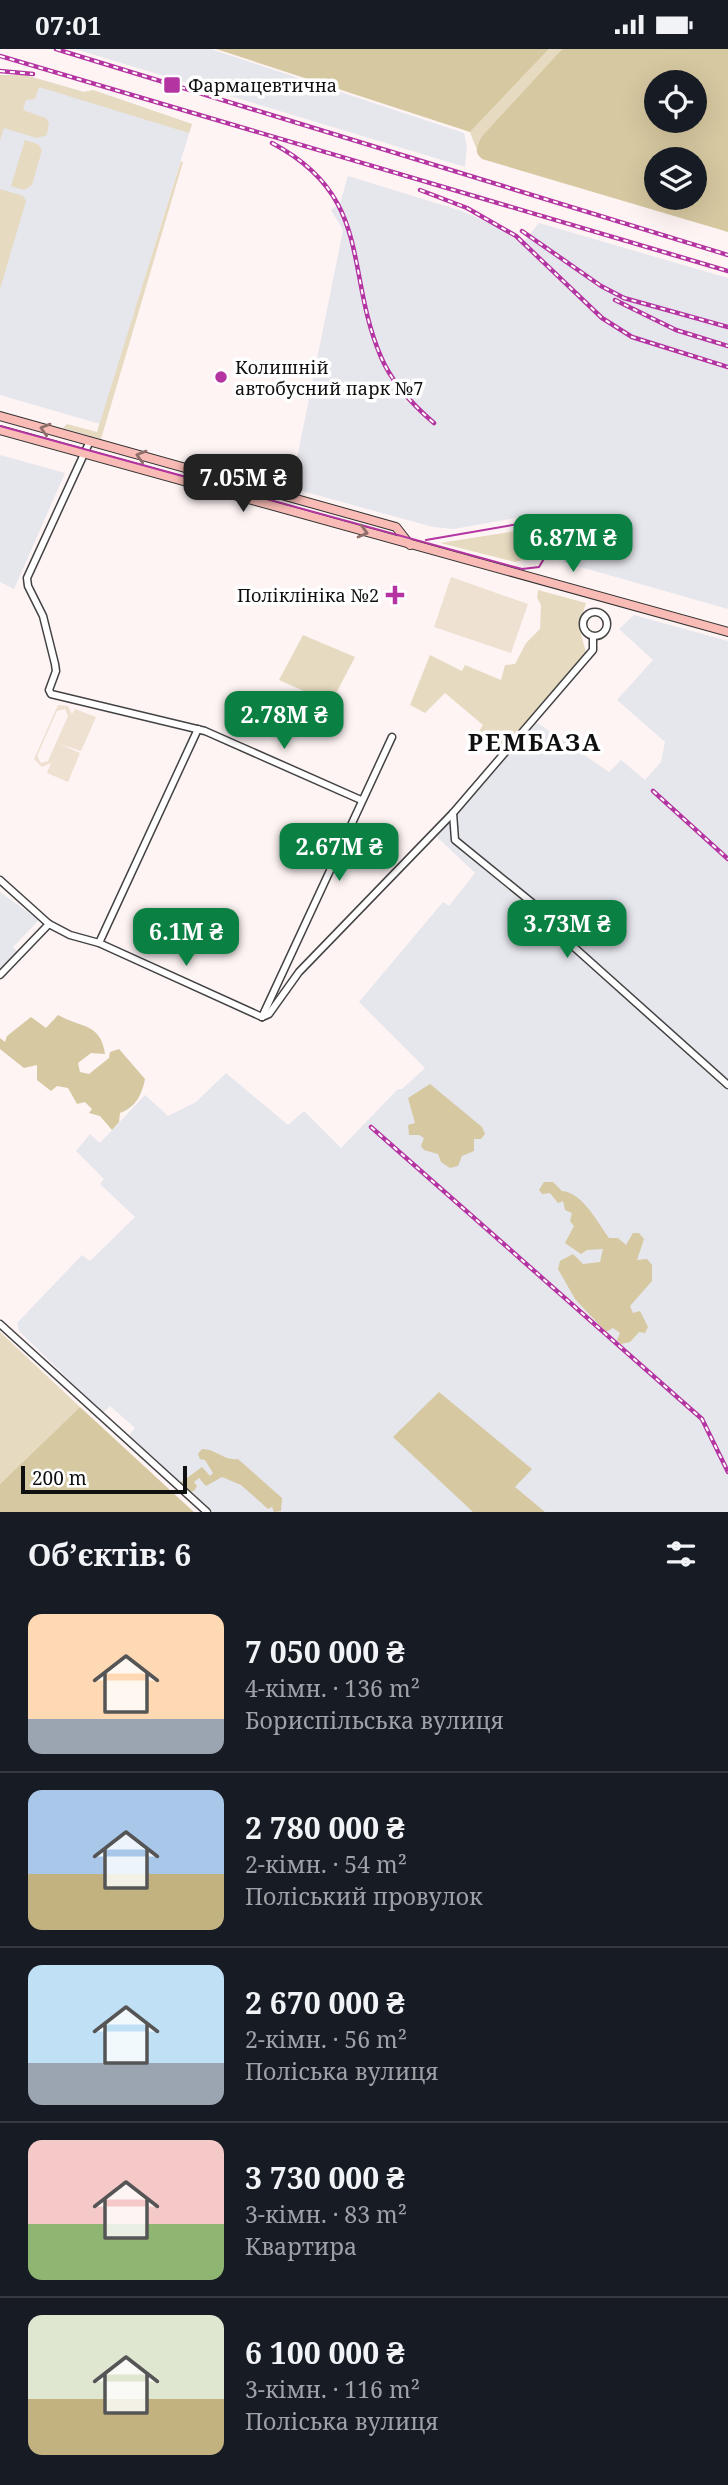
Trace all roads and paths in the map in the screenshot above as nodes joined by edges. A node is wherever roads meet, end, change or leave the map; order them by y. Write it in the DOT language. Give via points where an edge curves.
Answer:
graph roads {
  1 [pos="0,416"];
  2 [pos="0,430"];
  3 [pos="90,441"];
  4 [pos="85,454"];
  5 [pos="410,545"];
  6 [pos="605,598"];
  7 [pos="600,613"];
  8 [pos="728,632"];
  9 [pos="593,637"];
  10 [pos="198,729"];
  11 [pos="392,737"];
  12 [pos="361,800"];
  13 [pos="453,813"];
  14 [pos="0,880"];
  15 [pos="49,925"];
  16 [pos="99,943"];
  17 [pos="0,975"];
  18 [pos="262,1017"];
  19 [pos="728,1085"];
  20 [pos="0,1324"];
  21 [pos="207,1512"];
  3 -- 1 [label="main road, one-way"];
  2 -- 4 [label="main road"];
  3 -- 4 [label="street"];
  5 -- 3 [label="main road, one-way" via="396,527"];
  4 -- 5 [label="main road, one-way"];
  4 -- 10 [label="street" via="27,578 55,664 48,690"];
  5 -- 6 [label="main road"];
  6 -- 7 [label="street"];
  6 -- 8 [label="main road"];
  7 -- 9 [label="street" via="607,626"];
  7 -- 9 [label="street" via="590,613 583,620 583,629"];
  9 -- 13 [label="street" via="593,650"];
  10 -- 12 [label="street"];
  10 -- 16 [label="street"];
  11 -- 12 [label="street"];
  12 -- 18 [label="street"];
  13 -- 18 [label="street" via="299,972 267,1017"];
  13 -- 19 [label="street" via="455,840 541,910 566,940"];
  14 -- 15 [label="street"];
  15 -- 16 [label="street"];
  15 -- 17 [label="street"];
  16 -- 18 [label="street"];
  20 -- 21 [label="street"];
}
